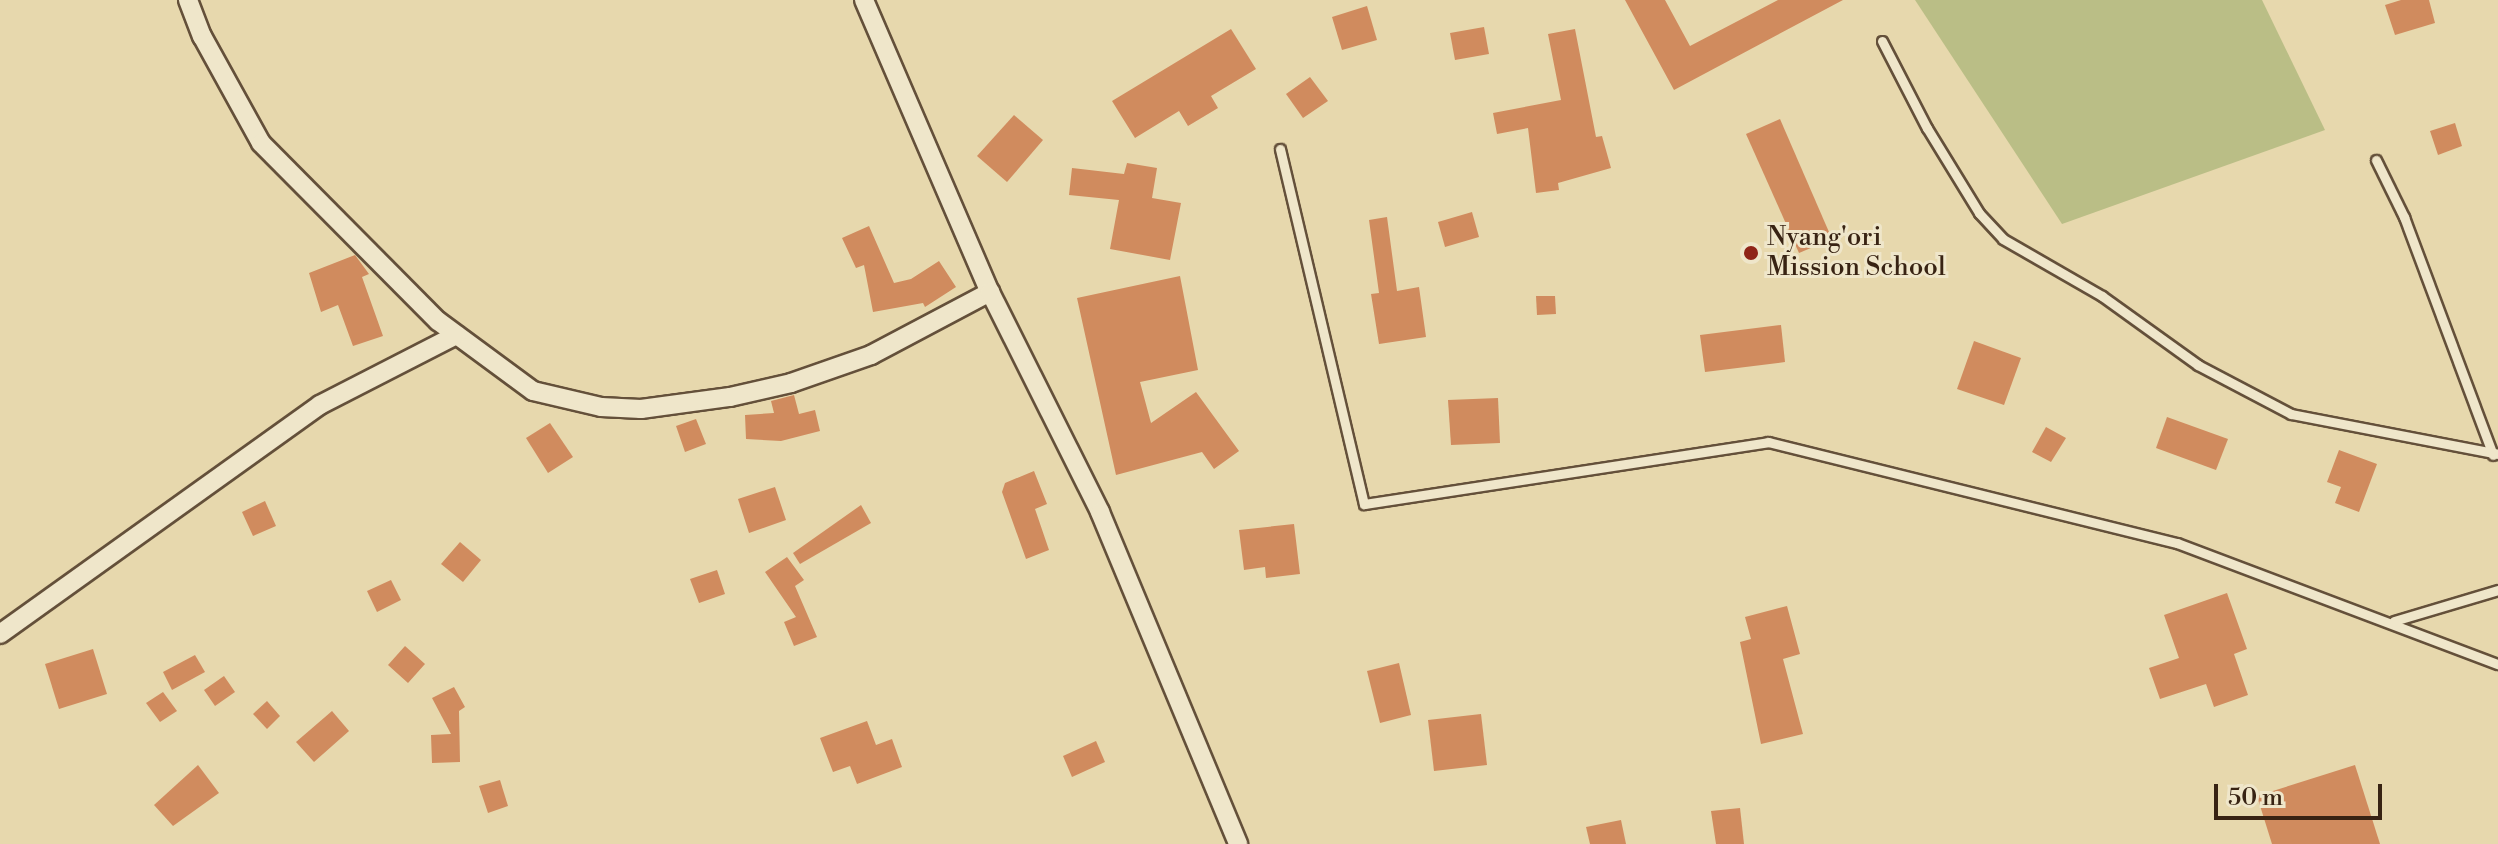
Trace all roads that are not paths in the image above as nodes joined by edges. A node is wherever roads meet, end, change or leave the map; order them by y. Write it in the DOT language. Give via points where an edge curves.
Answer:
graph roads {
  1 [pos="188,0"];
  2 [pos="864,0"];
  3 [pos="1882,41"];
  4 [pos="1280,149"];
  5 [pos="2376,160"];
  6 [pos="990,292"];
  7 [pos="456,335"];
  8 [pos="2496,454"];
  9 [pos="2498,590"];
  10 [pos="2394,621"];
  11 [pos="0,634"];
  12 [pos="2498,664"];
  13 [pos="1238,844"];
  1 -- 7 [label="street" via="219,71 261,143"];
  2 -- 6 [label="street"];
  3 -- 8 [label="lane" via="1979,213 2003,239 2102,296 2198,365 2291,414"];
  4 -- 10 [label="lane" via="1364,504 1768,442 2177,543"];
  5 -- 8 [label="lane" via="2404,217"];
  6 -- 7 [label="street" via="871,355 791,383 683,407 601,407 533,391"];
  6 -- 13 [label="street" via="1100,512"];
  7 -- 11 [label="street" via="308,413"];
  9 -- 10 [label="lane"];
  10 -- 12 [label="lane"];
}
